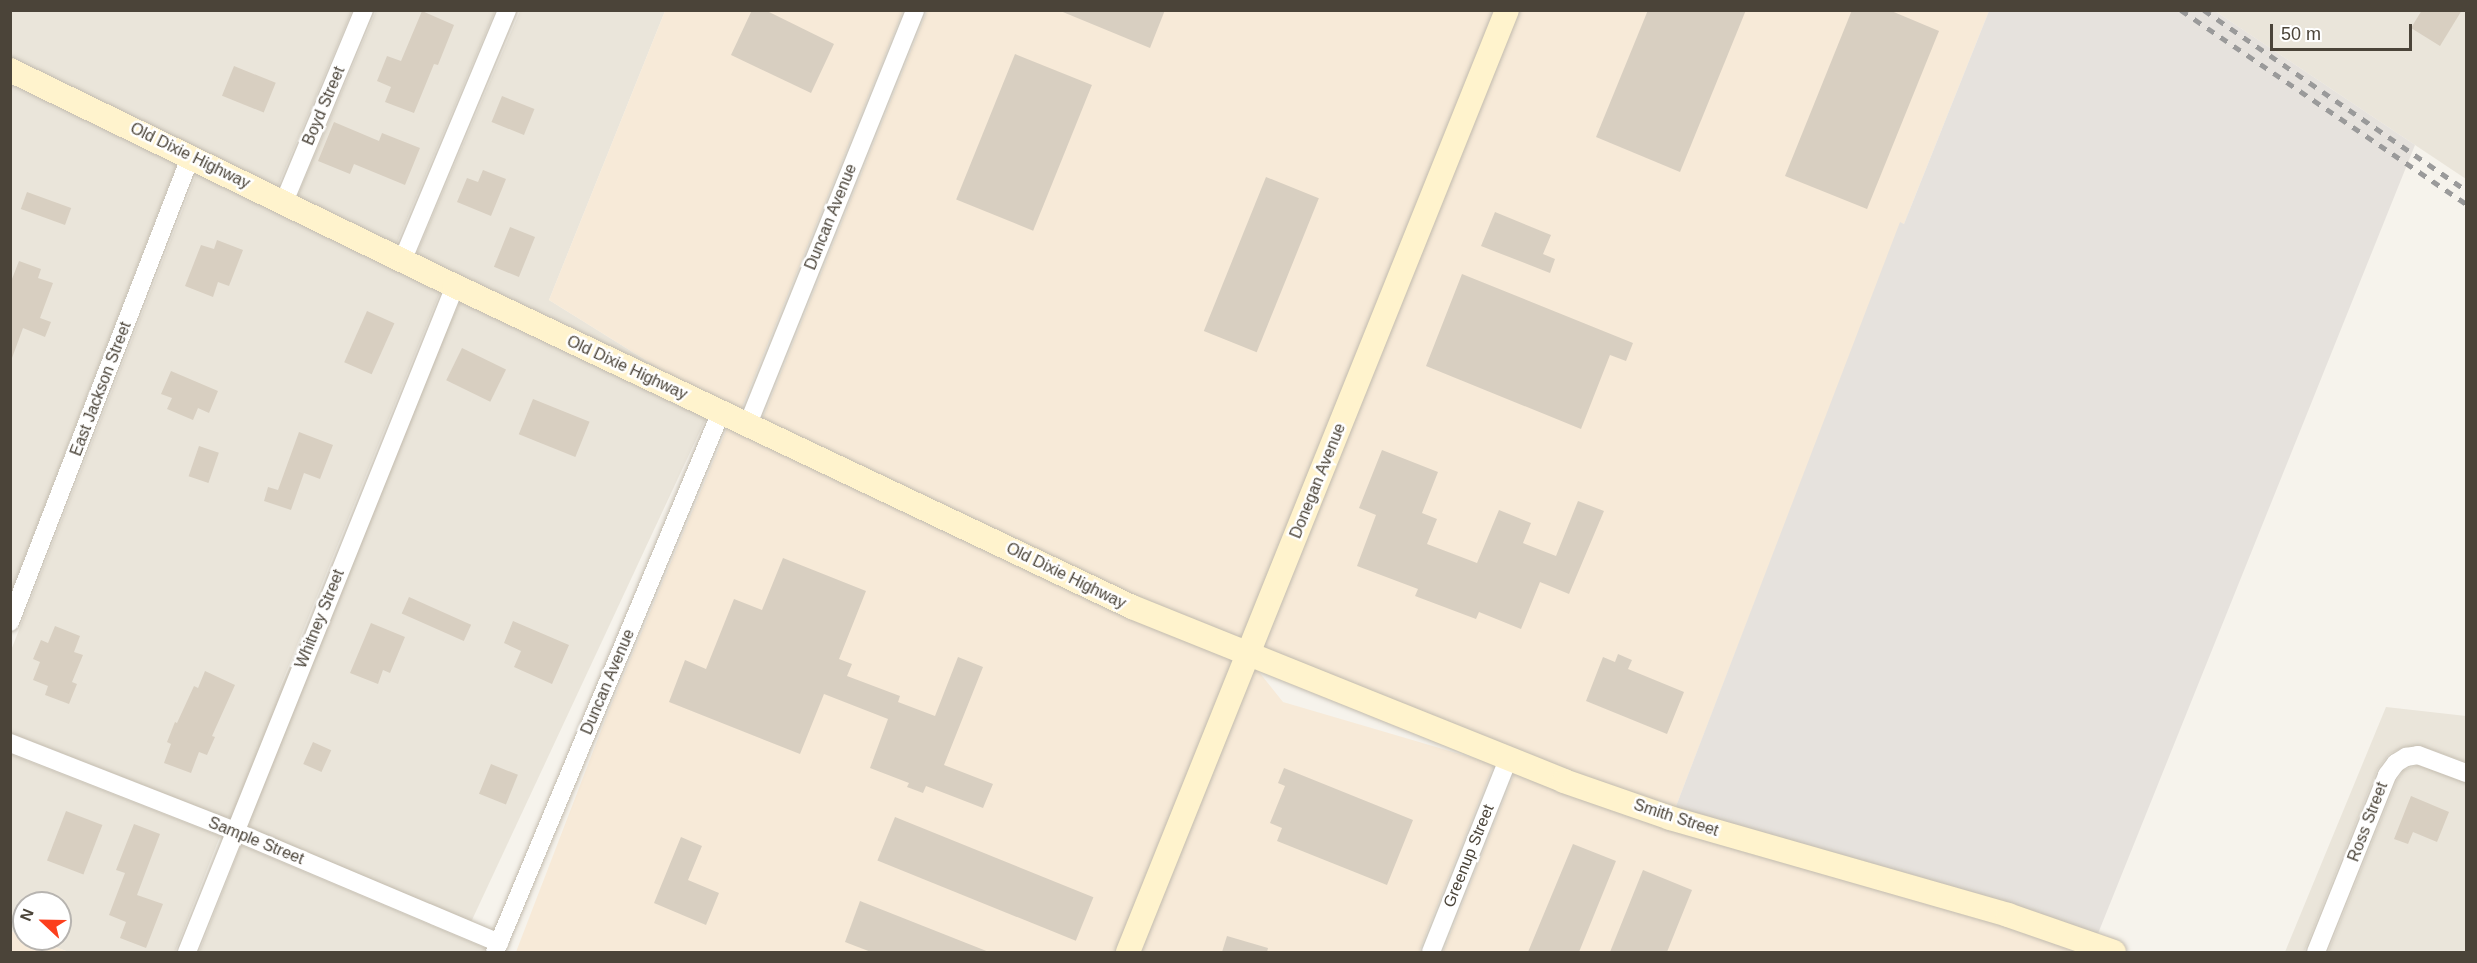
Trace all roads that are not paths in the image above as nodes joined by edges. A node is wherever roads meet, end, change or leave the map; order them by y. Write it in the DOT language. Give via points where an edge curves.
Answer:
graph roads {
  1 [pos="364,10"];
  2 [pos="507,10"];
  3 [pos="915,10"];
  4 [pos="1507,10"];
  5 [pos="10,70"];
  6 [pos="191,156"];
  7 [pos="284,202"];
  8 [pos="403,259"];
  9 [pos="455,286"];
  10 [pos="721,412"];
  11 [pos="748,424"];
  12 [pos="10,622"];
  13 [pos="1249,654"];
  14 [pos="10,743"];
  15 [pos="1508,759"];
  16 [pos="2466,773"];
  17 [pos="234,831"];
  18 [pos="497,948"];
  19 [pos="187,952"];
  20 [pos="1128,952"];
  21 [pos="1431,952"];
  22 [pos="2114,952"];
  23 [pos="2316,952"];
  1 -- 7 [label="street, Boyd Street"];
  2 -- 8 [label="street"];
  3 -- 11 [label="street, Duncan Avenue"];
  4 -- 13 [label="street, Donegan Avenue"];
  5 -- 6 [label="street, Old Dixie Highway"];
  6 -- 7 [label="street, Old Dixie Highway"];
  6 -- 12 [label="street, East Jackson Street"];
  7 -- 8 [label="street, Old Dixie Highway"];
  8 -- 9 [label="street, Old Dixie Highway"];
  9 -- 10 [label="street, Old Dixie Highway"];
  9 -- 17 [label="street, Whitney Street"];
  10 -- 11 [label="street, Old Dixie Highway"];
  10 -- 18 [label="street, Duncan Avenue"];
  11 -- 13 [label="street, Old Dixie Highway" via="1132,607"];
  13 -- 15 [label="street, Smith Street"];
  13 -- 20 [label="street, Donegan Avenue"];
  14 -- 17 [label="street, Sample Street"];
  15 -- 21 [label="street, Greenup Street"];
  15 -- 22 [label="street, Smith Street" via="1670,818 2008,915"];
  16 -- 23 [label="street, Ross Street" via="2418,755 2396,763 2387,775"];
  17 -- 18 [label="street, Sample Street"];
  17 -- 19 [label="street, Whitney Street"];
}
